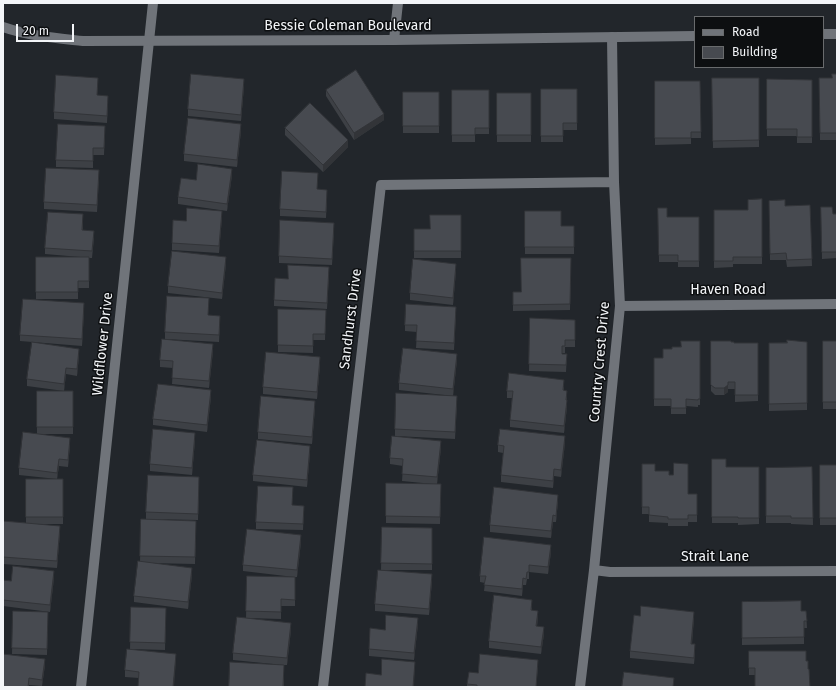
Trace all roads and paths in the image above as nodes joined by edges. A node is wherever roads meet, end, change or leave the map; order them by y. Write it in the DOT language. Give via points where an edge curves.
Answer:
graph roads {
  1 [pos="154,3"];
  2 [pos="398,3"];
  3 [pos="3,27"];
  4 [pos="824,34"];
  5 [pos="837,34"];
  6 [pos="694,36"];
  7 [pos="612,37"];
  8 [pos="149,40"];
  9 [pos="394,40"];
  10 [pos="614,182"];
  11 [pos="837,304"];
  12 [pos="620,306"];
  13 [pos="594,570"];
  14 [pos="837,570"];
  15 [pos="82,687"];
  16 [pos="324,687"];
  17 [pos="580,687"];
  1 -- 8 [label="street, Wildflower Drive"];
  2 -- 9 [label="street"];
  3 -- 8 [label="street, Bessie Coleman Boulevard" via="45,37 83,41"];
  4 -- 5 [label="street"];
  6 -- 7 [label="street, Bessie Coleman Boulevard"];
  7 -- 9 [label="street, Bessie Coleman Boulevard"];
  7 -- 10 [label="street, Country Crest Drive"];
  8 -- 9 [label="street, Bessie Coleman Boulevard"];
  8 -- 15 [label="street, Wildflower Drive"];
  10 -- 12 [label="street, Country Crest Drive"];
  10 -- 16 [label="street, Sandhurst Drive" via="381,185"];
  11 -- 12 [label="street, Haven Road"];
  12 -- 13 [label="street, Country Crest Drive"];
  13 -- 14 [label="street, Strait Lane"];
  13 -- 17 [label="street, Country Crest Drive"];
}
